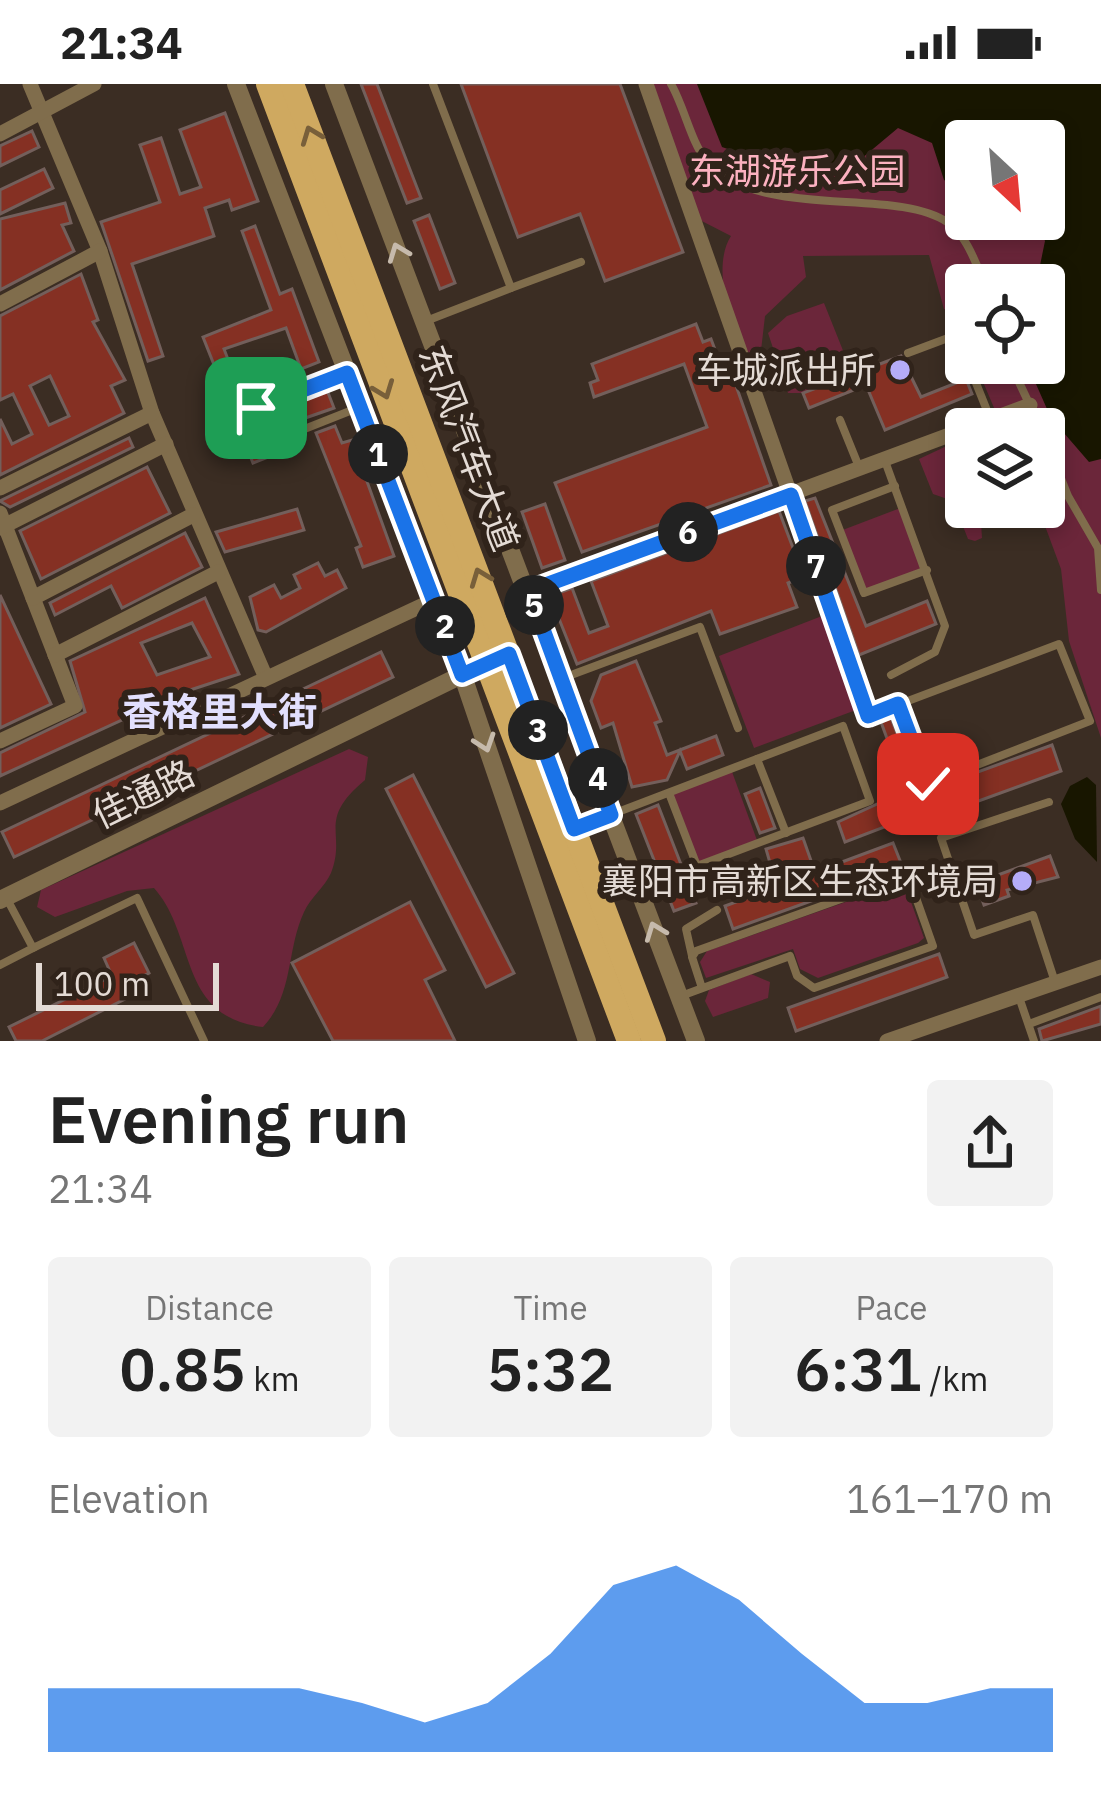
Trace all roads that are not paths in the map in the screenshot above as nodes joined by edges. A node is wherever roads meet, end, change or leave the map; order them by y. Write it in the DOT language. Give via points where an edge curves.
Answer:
graph roads {
  1 [pos="30,84"];
  2 [pos="94,84"];
  3 [pos="236,84"];
  4 [pos="268,84"];
  5 [pos="292,84"];
  6 [pos="334,84"];
  7 [pos="433,84"];
  8 [pos="646,84"];
  9 [pos="671,84"];
  10 [pos="41,112"];
  11 [pos="0,134"];
  12 [pos="100,251"];
  13 [pos="581,262"];
  14 [pos="976,264"];
  15 [pos="511,288"];
  16 [pos="0,304"];
  17 [pos="425,321"];
  18 [pos="945,338"];
  19 [pos="908,353"];
  20 [pos="347,373"];
  21 [pos="1020,384"];
  22 [pos="1030,405"];
  23 [pos="360,407"];
  24 [pos="1022,408"];
  25 [pos="1031,408"];
  26 [pos="152,413"];
  27 [pos="840,420"];
  28 [pos="945,436"];
  29 [pos="166,444"];
  30 [pos="885,459"];
  31 [pos="860,469"];
  32 [pos="895,486"];
  33 [pos="1065,487"];
  34 [pos="0,488"];
  35 [pos="791,495"];
  36 [pos="194,515"];
  37 [pos="2,522"];
  38 [pos="927,570"];
  39 [pos="218,572"];
  40 [pos="1101,590"];
  41 [pos="529,591"];
  42 [pos="33,598"];
  43 [pos="434,600"];
  44 [pos="55,655"];
  45 [pos="499,658"];
  46 [pos="462,675"];
  47 [pos="891,675"];
  48 [pos="266,678"];
  49 [pos="562,679"];
  50 [pos="898,704"];
  51 [pos="868,716"];
  52 [pos="738,728"];
  53 [pos="0,741"];
  54 [pos="757,759"];
  55 [pos="669,793"];
  56 [pos="0,802"];
  57 [pos="1048,802"];
  58 [pos="611,815"];
  59 [pos="574,829"];
  60 [pos="786,833"];
  61 [pos="2,894"];
  62 [pos="718,910"];
  63 [pos="37,946"];
  64 [pos="692,957"];
  65 [pos="0,964"];
  66 [pos="1101,967"];
  67 [pos="1056,983"];
  68 [pos="703,988"];
  69 [pos="680,996"];
  70 [pos="1019,996"];
  71 [pos="1101,998"];
  72 [pos="1029,1024"];
  73 [pos="204,1041"];
  74 [pos="586,1041"];
  75 [pos="629,1041"];
  76 [pos="654,1041"];
  77 [pos="696,1041"];
  78 [pos="887,1041"];
  79 [pos="1034,1041"];
  1 -- 10 [label="street"];
  2 -- 10 [label="street"];
  3 -- 20 [label="street"];
  4 -- 45 [label="main road, 东风汽车大道, one-way"];
  45 -- 5 [label="main road, 东风汽车大道, one-way"];
  17 -- 6 [label="street, one-way"];
  7 -- 15 [label="lane"];
  8 -- 35 [label="street"];
  9 -- 14 [label="lane" via="706,160 782,197 947,222"];
  10 -- 11 [label="street"];
  10 -- 12 [label="street"];
  12 -- 16 [label="street"];
  12 -- 26 [label="street"];
  13 -- 15 [label="lane"];
  15 -- 17 [label="lane"];
  17 -- 41 [label="street"];
  18 -- 19 [label="lane"];
  20 -- 23 [label="street"];
  20 -- 23 [label="lane" via="256,408 262,426 269,443"];
  21 -- 22 [label="lane"];
  22 -- 24 [label="street"];
  22 -- 25 [label="lane"];
  23 -- 43 [label="street"];
  26 -- 29 [label="street"];
  26 -- 34 [label="street"];
  27 -- 31 [label="lane"];
  28 -- 30 [label="street"];
  29 -- 36 [label="street"];
  29 -- 37 [label="street"];
  30 -- 31 [label="street"];
  30 -- 32 [label="lane"];
  31 -- 35 [label="street"];
  32 -- 38 [label="lane"];
  32 -- 38 [label="lane" via="832,510 864,593"];
  33 -- 40 [label="lane" via="1098,548"];
  35 -- 41 [label="street"];
  35 -- 51 [label="street"];
  36 -- 39 [label="street"];
  36 -- 42 [label="street"];
  37 -- 42 [label="street"];
  38 -- 47 [label="lane" via="944,639"];
  39 -- 44 [label="street"];
  39 -- 48 [label="street"];
  41 -- 49 [label="street"];
  42 -- 44 [label="street"];
  43 -- 46 [label="street"];
  43 -- 48 [label="street"];
  44 -- 53 [label="street" via="75,706"];
  45 -- 46 [label="street, 佳通路"];
  45 -- 59 [label="main road, 东风汽车大道"];
  45 -- 75 [label="main road, 东风汽车大道"];
  46 -- 61 [label="street, 佳通路"];
  46 -- 74 [label="street, one-way"];
  48 -- 56 [label="street"];
  49 -- 52 [label="lane" via="700,627"];
  49 -- 58 [label="street"];
  50 -- 50 [label="lane" via="928,784 1090,721 1059,644"];
  50 -- 51 [label="lane"];
  54 -- 55 [label="lane"];
  54 -- 60 [label="lane"];
  54 -- 60 [label="lane" via="843,726 870,801"];
  55 -- 58 [label="lane"];
  55 -- 60 [label="lane" via="697,866"];
  57 -- 67 [label="lane" via="941,838 974,934 1033,915"];
  58 -- 59 [label="lane"];
  69 -- 58 [label="street, one-way"];
  59 -- 76 [label="main road, 东风汽车大道"];
  61 -- 63 [label="lane"];
  62 -- 64 [label="lane" via="686,929"];
  63 -- 65 [label="lane"];
  63 -- 73 [label="lane" via="136,898"];
  64 -- 68 [label="lane"];
  64 -- 68 [label="lane" via="908,875 933,946 814,988 797,976 790,956"];
  66 -- 67 [label="street"];
  67 -- 70 [label="street"];
  68 -- 69 [label="lane"];
  69 -- 77 [label="street"];
  70 -- 72 [label="lane"];
  70 -- 78 [label="street"];
  71 -- 72 [label="lane"];
  72 -- 79 [label="lane"];
}
